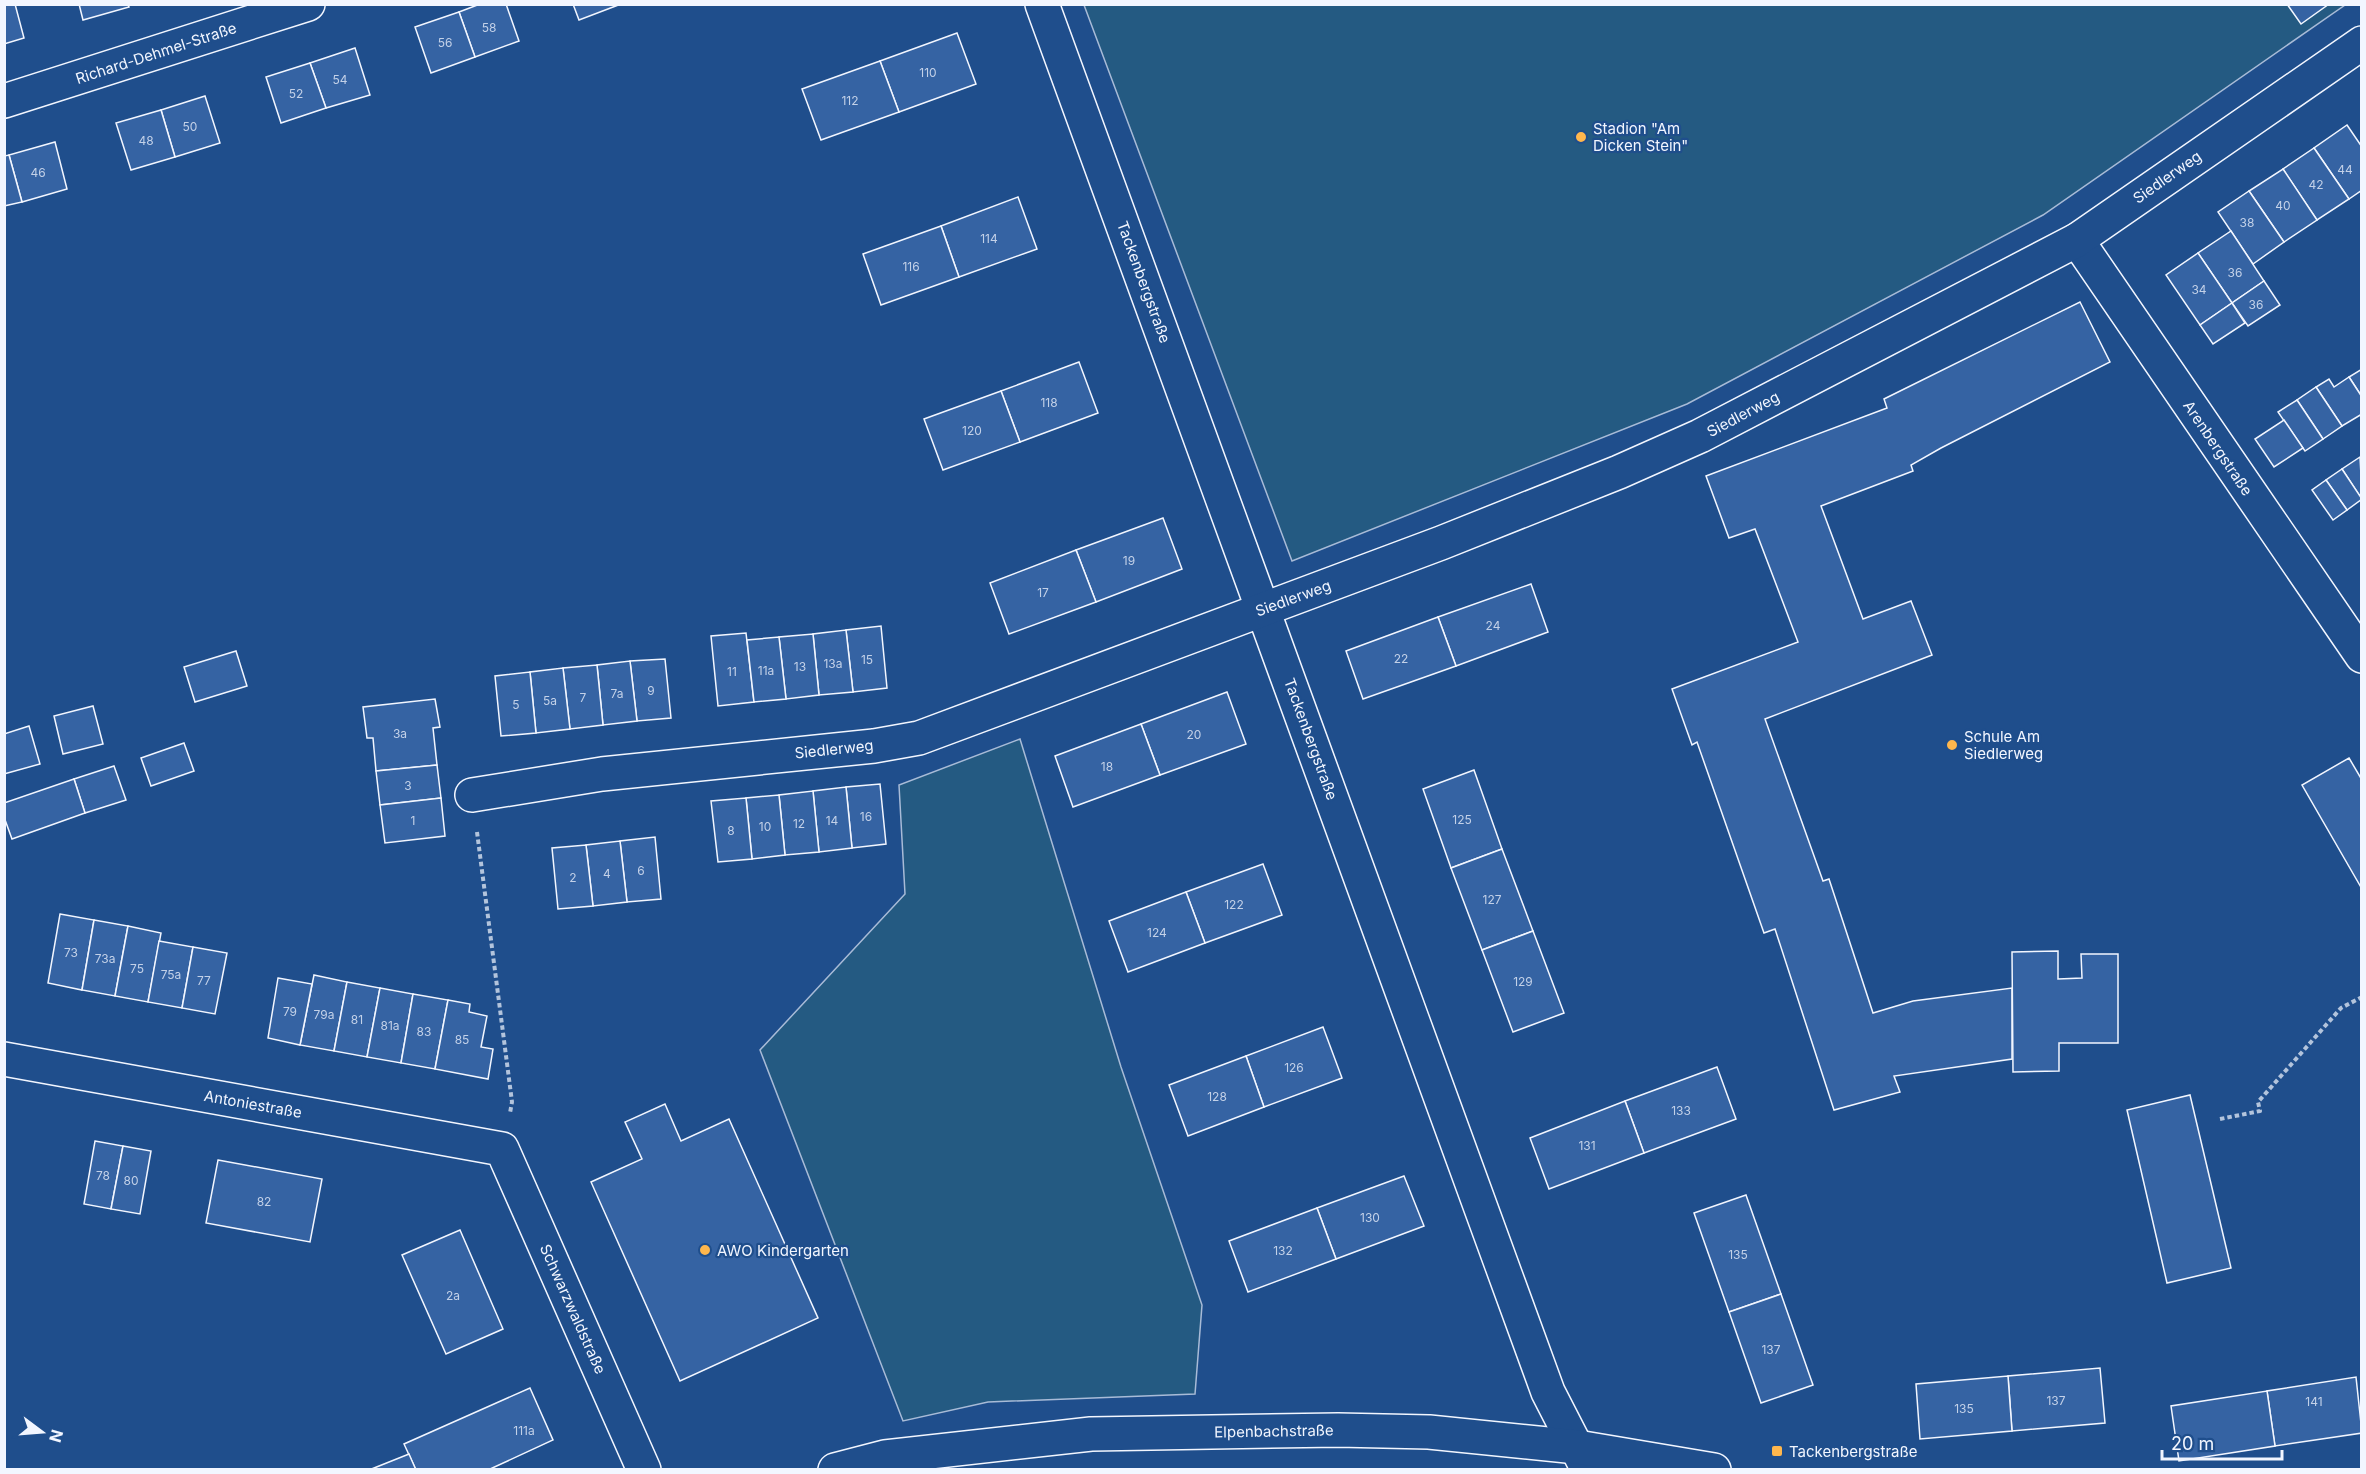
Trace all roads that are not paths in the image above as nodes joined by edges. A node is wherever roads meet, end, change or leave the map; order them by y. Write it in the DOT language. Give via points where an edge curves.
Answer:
graph roads {
  1 [pos="308,4"];
  2 [pos="1042,4"];
  3 [pos="2361,43"];
  4 [pos="4,100"];
  5 [pos="2077,240"];
  6 [pos="1264,609"];
  7 [pos="2361,656"];
  8 [pos="472,795"];
  9 [pos="4,1059"];
  10 [pos="502,1149"];
  11 [pos="1582,1458"];
  12 [pos="644,1470"];
  13 [pos="835,1470"];
  14 [pos="1714,1470"];
  1 -- 4 [label="street, Richard-Dehmel-Straße"];
  2 -- 6 [label="street, Tackenbergstraße"];
  3 -- 5 [label="street, Siedlerweg"];
  5 -- 6 [label="street, Siedlerweg" via="1700,436 1619,472"];
  5 -- 7 [label="street, Arenbergstraße"];
  6 -- 8 [label="street, Siedlerweg" via="919,738 602,774"];
  6 -- 11 [label="street, Tackenbergstraße" via="1548,1392"];
  9 -- 10 [label="street, Antoniestraße"];
  10 -- 12 [label="street, Schwarzwaldstraße"];
  11 -- 13 [label="street, Elpenbachstraße" via="1429,1432 1091,1434 885,1456"];
  11 -- 14 [label="street, Elpenbachstraße"];
}
